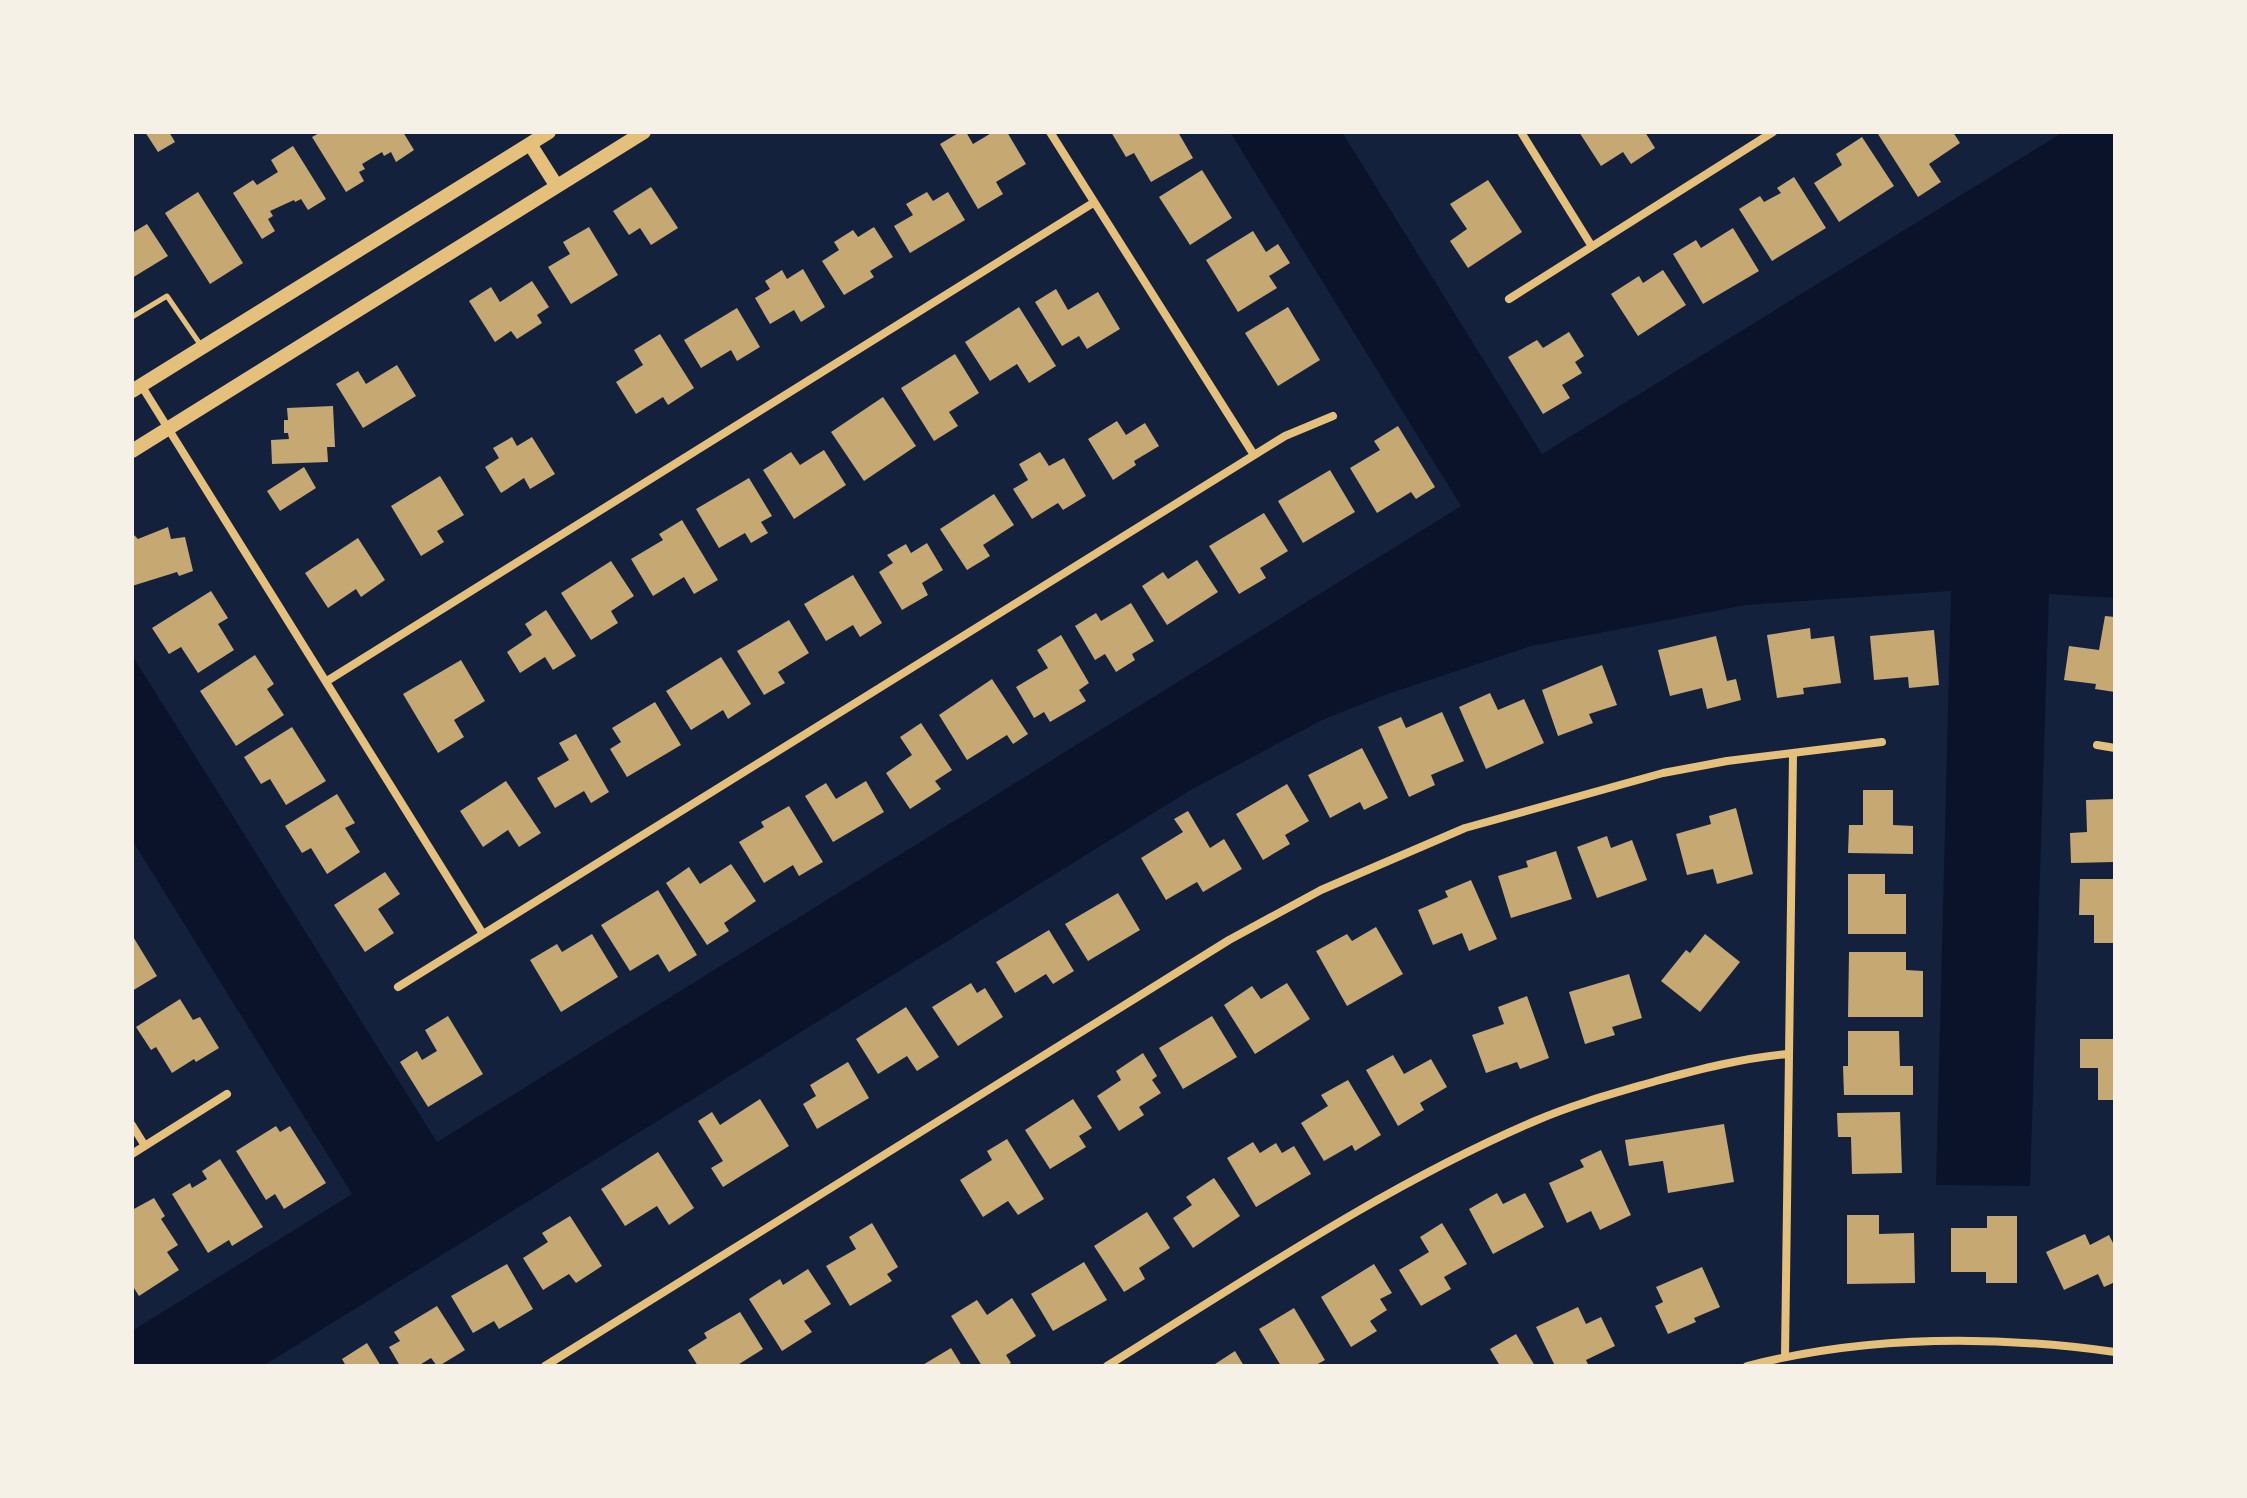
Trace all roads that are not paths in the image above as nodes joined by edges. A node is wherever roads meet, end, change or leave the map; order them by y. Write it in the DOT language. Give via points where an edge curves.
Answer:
graph roads {
  1 [pos="549,132"];
  2 [pos="644,132"];
  3 [pos="1050,132"];
  4 [pos="1521,132"];
  5 [pos="1773,132"];
  6 [pos="530,144"];
  7 [pos="556,185"];
  8 [pos="1093,203"];
  9 [pos="1591,245"];
  10 [pos="1509,299"];
  11 [pos="132,317"];
  12 [pos="202,347"];
  13 [pos="137,388"];
  14 [pos="1333,416"];
  15 [pos="169,428"];
  16 [pos="132,451"];
  17 [pos="1254,455"];
  18 [pos="327,681"];
  19 [pos="1882,742"];
  20 [pos="2097,745"];
  21 [pos="2115,748"];
  22 [pos="1793,755"];
  23 [pos="483,934"];
  24 [pos="398,987"];
  25 [pos="1787,1054"];
  26 [pos="227,1094"];
  27 [pos="132,1125"];
  28 [pos="145,1146"];
  29 [pos="132,1154"];
  30 [pos="2115,1352"];
  31 [pos="1785,1356"];
  32 [pos="545,1366"];
  33 [pos="1107,1366"];
  34 [pos="1747,1366"];
  1 -- 6 [label="main road"];
  2 -- 7 [label="main road"];
  3 -- 8 [label="street"];
  4 -- 9 [label="street"];
  5 -- 9 [label="street"];
  6 -- 7 [label="main road"];
  6 -- 12 [label="main road"];
  7 -- 15 [label="main road"];
  8 -- 17 [label="street"];
  8 -- 18 [label="street"];
  9 -- 10 [label="street"];
  11 -- 12 [label="lane" via="167,296"];
  12 -- 13 [label="main road"];
  13 -- 15 [label="street"];
  14 -- 17 [label="street"];
  15 -- 16 [label="main road"];
  15 -- 18 [label="street"];
  17 -- 23 [label="street"];
  18 -- 23 [label="street"];
  19 -- 22 [label="street"];
  20 -- 21 [label="street"];
  22 -- 25 [label="street"];
  22 -- 32 [label="street" via="1663,773 1565,799 1465,828 1321,890 1229,940"];
  23 -- 24 [label="street"];
  25 -- 31 [label="street"];
  25 -- 33 [label="street" via="1752,1057 1603,1096 1499,1137 1345,1220"];
  26 -- 28 [label="street"];
  27 -- 28 [label="street"];
  28 -- 29 [label="street"];
  30 -- 31 [label="street" via="1943,1340"];
  31 -- 34 [label="street"];
}
